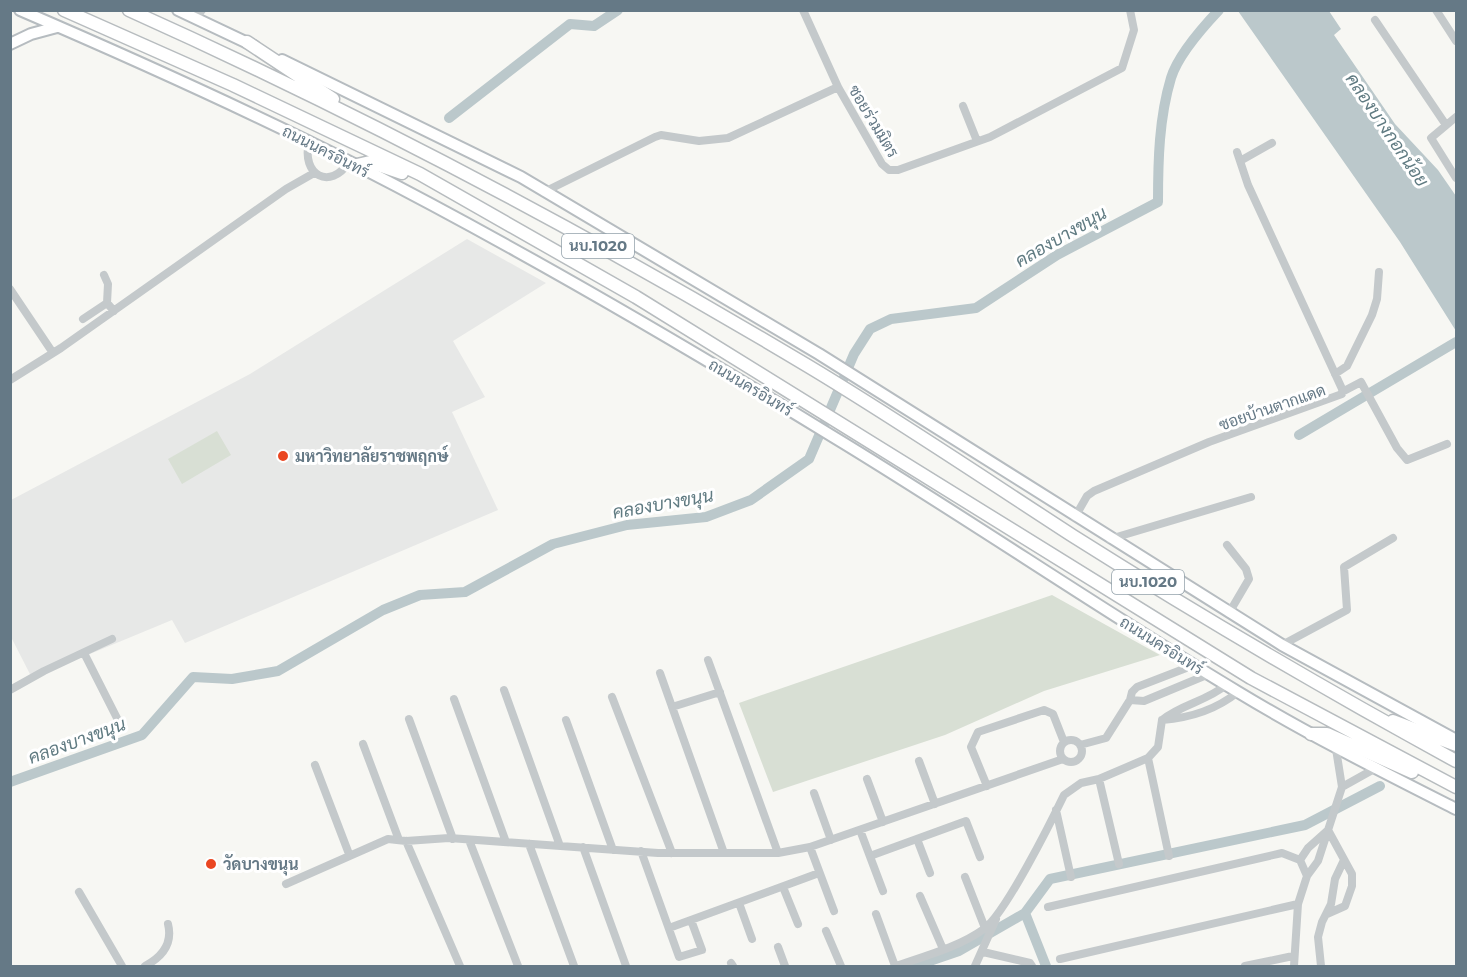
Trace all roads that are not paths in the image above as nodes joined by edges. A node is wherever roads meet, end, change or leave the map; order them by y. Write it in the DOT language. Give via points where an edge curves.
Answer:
graph roads {
  1 [pos="20,10"];
  2 [pos="64,10"];
  3 [pos="129,10"];
  4 [pos="178,10"];
  5 [pos="803,10"];
  6 [pos="1130,10"];
  7 [pos="1436,10"];
  8 [pos="198,14"];
  9 [pos="1375,20"];
  10 [pos="58,27"];
  11 [pos="1456,41"];
  12 [pos="247,42"];
  13 [pos="10,45"];
  14 [pos="838,87"];
  15 [pos="963,106"];
  16 [pos="1456,117"];
  17 [pos="363,121"];
  18 [pos="1446,125"];
  19 [pos="977,141"];
  20 [pos="309,142"];
  21 [pos="1272,144"];
  22 [pos="1237,152"];
  23 [pos="1240,161"];
  24 [pos="353,164"];
  25 [pos="314,173"];
  26 [pos="420,174"];
  27 [pos="1456,178"];
  28 [pos="544,192"];
  29 [pos="1379,272"];
  30 [pos="104,275"];
  31 [pos="10,289"];
  32 [pos="107,303"];
  33 [pos="114,310"];
  34 [pos="83,319"];
  35 [pos="53,353"];
  36 [pos="1335,374"];
  37 [pos="10,380"];
  38 [pos="1342,392"];
  39 [pos="1447,444"];
  40 [pos="1251,497"];
  41 [pos="1075,517"];
  42 [pos="1393,538"];
  43 [pos="1110,539"];
  44 [pos="1227,545"];
  45 [pos="1229,613"];
  46 [pos="112,639"];
  47 [pos="1282,645"];
  48 [pos="84,653"];
  49 [pos="708,660"];
  50 [pos="1194,665"];
  51 [pos="660,673"];
  52 [pos="1209,674"];
  53 [pos="1226,685"];
  54 [pos="10,690"];
  55 [pos="504,690"];
  56 [pos="720,692"];
  57 [pos="1238,692"];
  58 [pos="612,698"];
  59 [pos="454,699"];
  60 [pos="1130,700"];
  61 [pos="672,707"];
  62 [pos="1372,715"];
  63 [pos="409,719"];
  64 [pos="566,720"];
  65 [pos="1162,720"];
  66 [pos="121,726"];
  67 [pos="1311,734"];
  68 [pos="1456,740"];
  69 [pos="1064,742"];
  70 [pos="363,744"];
  71 [pos="1080,745"];
  72 [pos="1456,745"];
  73 [pos="1336,749"];
  74 [pos="1148,758"];
  75 [pos="1063,759"];
  76 [pos="919,761"];
  77 [pos="1456,761"];
  78 [pos="315,765"];
  79 [pos="1376,768"];
  80 [pos="1425,773"];
  81 [pos="1100,778"];
  82 [pos="867,779"];
  83 [pos="987,786"];
  84 [pos="1342,787"];
  85 [pos="1456,787"];
  86 [pos="814,793"];
  87 [pos="936,804"];
  88 [pos="1056,810"];
  89 [pos="1456,810"];
  90 [pos="884,822"];
  91 [pos="860,830"];
  92 [pos="1328,830"];
  93 [pos="453,838"];
  94 [pos="917,839"];
  95 [pos="469,840"];
  96 [pos="831,840"];
  97 [pos="403,841"];
  98 [pos="506,842"];
  99 [pos="529,844"];
  100 [pos="560,846"];
  101 [pos="810,847"];
  102 [pos="583,848"];
  103 [pos="613,850"];
  104 [pos="641,851"];
  105 [pos="672,853"];
  106 [pos="724,853"];
  107 [pos="778,853"];
  108 [pos="349,854"];
  109 [pos="870,856"];
  110 [pos="1169,856"];
  111 [pos="980,857"];
  112 [pos="1300,860"];
  113 [pos="1344,860"];
  114 [pos="1119,864"];
  115 [pos="819,873"];
  116 [pos="930,873"];
  117 [pos="1307,876"];
  118 [pos="965,877"];
  119 [pos="1071,877"];
  120 [pos="285,884"];
  121 [pos="783,887"];
  122 [pos="883,891"];
  123 [pos="79,892"];
  124 [pos="920,896"];
  125 [pos="739,903"];
  126 [pos="1298,904"];
  127 [pos="1048,907"];
  128 [pos="1000,909"];
  129 [pos="834,912"];
  130 [pos="876,914"];
  131 [pos="1327,914"];
  132 [pos="691,920"];
  133 [pos="168,924"];
  134 [pos="798,924"];
  135 [pos="669,928"];
  136 [pos="986,928"];
  137 [pos="826,931"];
  138 [pos="752,939"];
  139 [pos="778,947"];
  140 [pos="944,949"];
  141 [pos="983,952"];
  142 [pos="1293,956"];
  143 [pos="1060,959"];
  144 [pos="122,966"];
  145 [pos="145,966"];
  146 [pos="460,966"];
  147 [pos="518,966"];
  148 [pos="574,966"];
  149 [pos="626,966"];
  150 [pos="785,966"];
  151 [pos="841,966"];
  152 [pos="895,966"];
  153 [pos="975,966"];
  154 [pos="1032,966"];
  155 [pos="1245,966"];
  156 [pos="1294,966"];
  157 [pos="1321,966"];
  1 -- 10 [label="main road, ถนนนครอินทร์ / นบ.1020"];
  2 -- 26 [label="main road, ถนนนครอินทร์ / นบ.1020"];
  3 -- 17 [label="main road, นบ.1020"];
  4 -- 8 [label="main road, นบ.1020"];
  5 -- 14 [label="street"];
  6 -- 19 [label="street, ซอยร่วมมิตร" via="1134,30 1122,68"];
  7 -- 11 [label="street"];
  8 -- 12 [label="main road, นบ.1020"];
  9 -- 18 [label="street"];
  10 -- 13 [label="main road"];
  10 -- 20 [label="main road, ถนนนครอินทร์ / นบ.1020"];
  12 -- 17 [label="main road"];
  12 -- 28 [label="main road, นบ.1020"];
  14 -- 19 [label="street, ซอยร่วมมิตร" via="889,170"];
  14 -- 28 [label="street, ซอยร่วมมิตร" via="728,138 699,141 655,137"];
  15 -- 19 [label="street"];
  16 -- 18 [label="street"];
  17 -- 62 [label="main road, นบ.1020" via="560,224 828,379 1271,658"];
  18 -- 27 [label="street" via="1431,138"];
  20 -- 24 [label="main road, ถนนนครอินทร์ / นบ.1020"];
  20 -- 25 [label="street" via="307,159"];
  21 -- 23 [label="street"];
  22 -- 23 [label="street, ซอยบ้านตากแดด"];
  23 -- 36 [label="street, ซอยบ้านตากแดด"];
  24 -- 25 [label="street" via="328,178"];
  24 -- 26 [label="main road" via="370,162 411,176"];
  24 -- 50 [label="main road, ถนนนครอินทร์ / นบ.1020" via="535,261 830,434"];
  25 -- 33 [label="street"];
  26 -- 80 [label="main road, ถนนนครอินทร์ / นบ.1020" via="636,297 1251,678"];
  28 -- 41 [label="main road, นบ.1020" via="836,365"];
  29 -- 36 [label="street" via="1372,315 1347,366"];
  30 -- 32 [label="street" via="108,284"];
  31 -- 35 [label="street"];
  32 -- 33 [label="street"];
  32 -- 34 [label="street"];
  33 -- 35 [label="street"];
  35 -- 37 [label="street"];
  36 -- 38 [label="street, ซอยบ้านตากแดด"];
  38 -- 39 [label="street" via="1361,382 1407,460"];
  38 -- 41 [label="street, ซอยบ้านตากแดด" via="1340,398 1209,442 1094,491"];
  40 -- 43 [label="street"];
  41 -- 43 [label="main road, นบ.1020"];
  42 -- 47 [label="street" via="1346,563 1342,574 1347,610"];
  43 -- 45 [label="main road, นบ.1020"];
  44 -- 45 [label="street" via="1249,579"];
  45 -- 47 [label="main road, นบ.1020"];
  46 -- 48 [label="street"];
  47 -- 68 [label="main road, นบ.1020"];
  48 -- 54 [label="street"];
  48 -- 66 [label="street"];
  49 -- 56 [label="street"];
  50 -- 52 [label="main road, ถนนนครอินทร์ / นบ.1020"];
  50 -- 60 [label="street" via="1137,687"];
  51 -- 61 [label="street"];
  52 -- 53 [label="main road, ถนนนครอินทร์ / นบ.1020"];
  52 -- 60 [label="street" via="1144,701"];
  53 -- 57 [label="main road, ถนนนครอินทร์ / นบ.1020"];
  53 -- 65 [label="street"];
  55 -- 100 [label="street"];
  56 -- 61 [label="street"];
  56 -- 107 [label="street"];
  57 -- 65 [label="street" via="1226,702 1186,718"];
  57 -- 67 [label="main road, ถนนนครอินทร์ / นบ.1020"];
  58 -- 105 [label="street"];
  59 -- 98 [label="street"];
  60 -- 71 [label="street" via="1106,738"];
  61 -- 106 [label="street"];
  62 -- 72 [label="main road" via="1409,725"];
  62 -- 77 [label="main road, นบ.1020"];
  63 -- 93 [label="street"];
  64 -- 103 [label="street"];
  65 -- 74 [label="street" via="1158,747"];
  67 -- 73 [label="main road, ถนนนครอินทร์ / นบ.1020"];
  67 -- 80 [label="main road" via="1327,735 1399,768"];
  69 -- 71 [label="street" via="1071,740"];
  69 -- 75 [label="street" via="1059,750"];
  69 -- 83 [label="street" via="1053,714 1044,710 978,732 971,747"];
  70 -- 97 [label="street"];
  71 -- 75 [label="street" via="1082,752 1077,761"];
  73 -- 79 [label="main road, ถนนนครอินทร์ / นบ.1020"];
  73 -- 84 [label="street"];
  74 -- 81 [label="street"];
  74 -- 110 [label="street"];
  75 -- 83 [label="street"];
  76 -- 87 [label="street"];
  78 -- 108 [label="street"];
  79 -- 84 [label="street"];
  79 -- 89 [label="main road, ถนนนครอินทร์ / นบ.1020"];
  80 -- 85 [label="main road, ถนนนครอินทร์ / นบ.1020"];
  81 -- 88 [label="street" via="1082,783 1064,795"];
  81 -- 114 [label="street"];
  82 -- 90 [label="street"];
  83 -- 87 [label="street"];
  84 -- 92 [label="street"];
  86 -- 96 [label="street"];
  87 -- 90 [label="street"];
  88 -- 119 [label="street"];
  88 -- 128 [label="street"];
  90 -- 91 [label="street"];
  91 -- 96 [label="street"];
  91 -- 109 [label="street"];
  92 -- 112 [label="street"];
  92 -- 113 [label="street"];
  92 -- 117 [label="street" via="1318,861"];
  93 -- 95 [label="street"];
  93 -- 97 [label="street"];
  94 -- 109 [label="street"];
  94 -- 111 [label="street" via="966,821"];
  94 -- 116 [label="street"];
  95 -- 98 [label="street"];
  95 -- 147 [label="street"];
  96 -- 101 [label="street"];
  97 -- 108 [label="street" via="387,839"];
  97 -- 146 [label="street"];
  98 -- 99 [label="street"];
  99 -- 100 [label="street"];
  99 -- 148 [label="street"];
  100 -- 102 [label="street"];
  101 -- 107 [label="street"];
  101 -- 115 [label="street"];
  102 -- 103 [label="street"];
  102 -- 149 [label="street"];
  103 -- 104 [label="street"];
  104 -- 105 [label="street"];
  104 -- 135 [label="street"];
  105 -- 106 [label="street"];
  106 -- 107 [label="street"];
  108 -- 120 [label="street"];
  109 -- 122 [label="street"];
  112 -- 117 [label="street"];
  112 -- 127 [label="street" via="1282,853"];
  113 -- 131 [label="street"];
  113 -- 131 [label="street" via="1352,874 1350,893 1345,906"];
  115 -- 121 [label="street"];
  115 -- 129 [label="street"];
  117 -- 126 [label="street"];
  118 -- 136 [label="street"];
  121 -- 125 [label="street"];
  121 -- 134 [label="street"];
  123 -- 144 [label="street"];
  124 -- 140 [label="street"];
  125 -- 132 [label="street"];
  125 -- 138 [label="street"];
  126 -- 142 [label="street"];
  126 -- 143 [label="street"];
  128 -- 136 [label="street"];
  128 -- 141 [label="street"];
  130 -- 152 [label="street"];
  131 -- 157 [label="street" via="1318,937"];
  132 -- 135 [label="street"];
  132 -- 135 [label="street" via="702,950 680,957"];
  133 -- 145 [label="street" via="168,944"];
  136 -- 140 [label="street"];
  137 -- 151 [label="street"];
  139 -- 150 [label="street"];
  140 -- 152 [label="street"];
  141 -- 153 [label="street"];
  141 -- 154 [label="street"];
  142 -- 155 [label="street"];
  142 -- 156 [label="street"];
}
